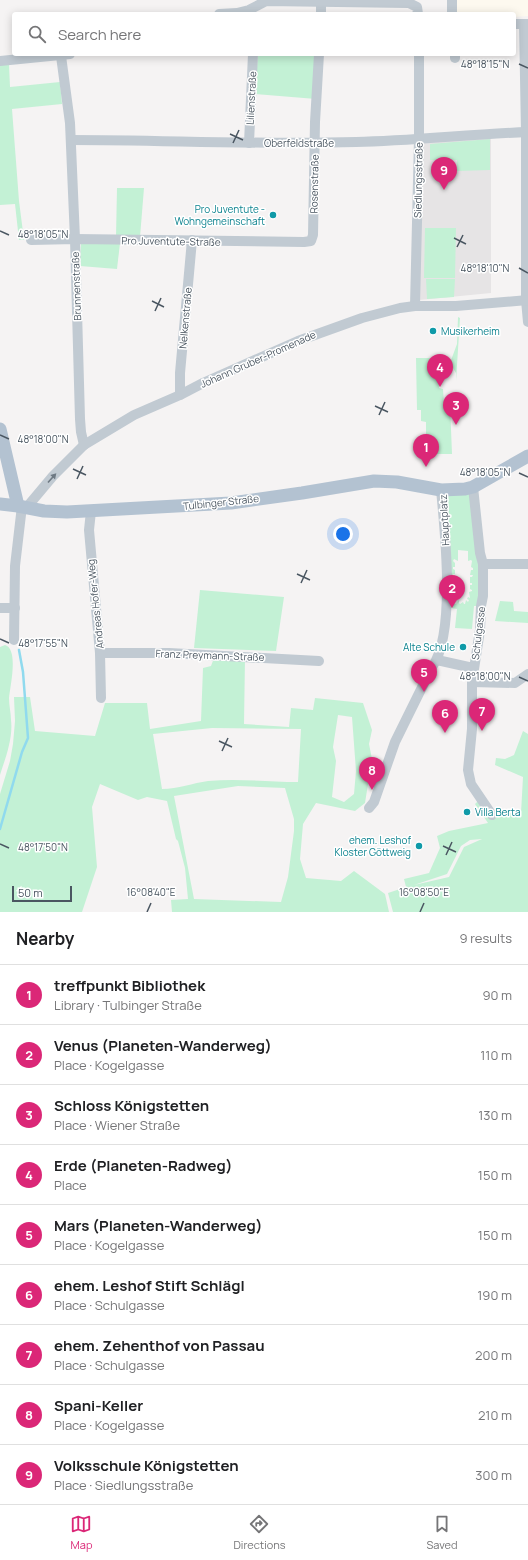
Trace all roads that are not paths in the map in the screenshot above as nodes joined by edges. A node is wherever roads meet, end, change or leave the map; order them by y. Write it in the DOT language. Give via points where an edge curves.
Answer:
graph roads {
  1 [pos="452,0"];
  2 [pos="321,2"];
  3 [pos="255,10"];
  4 [pos="241,12"];
  5 [pos="321,12"];
  6 [pos="417,12"];
  7 [pos="452,12"];
  8 [pos="522,24"];
  9 [pos="54,56"];
  10 [pos="65,56"];
  11 [pos="253,56"];
  12 [pos="319,56"];
  13 [pos="419,56"];
  14 [pos="0,61"];
  15 [pos="527,132"];
  16 [pos="419,139"];
  17 [pos="70,140"];
  18 [pos="249,143"];
  19 [pos="315,143"];
  20 [pos="75,239"];
  21 [pos="31,240"];
  22 [pos="192,240"];
  23 [pos="311,241"];
  24 [pos="527,300"];
  25 [pos="415,306"];
  26 [pos="528,322"];
  27 [pos="180,395"];
  28 [pos="0,428"];
  29 [pos="84,445"];
  30 [pos="528,456"];
  31 [pos="473,487"];
  32 [pos="441,490"];
  33 [pos="0,504"];
  34 [pos="22,506"];
  35 [pos="91,511"];
  36 [pos="483,564"];
  37 [pos="528,564"];
  38 [pos="0,608"];
  39 [pos="15,608"];
  40 [pos="14,640"];
  41 [pos="100,653"];
  42 [pos="319,660"];
  43 [pos="437,660"];
  44 [pos="474,668"];
  45 [pos="528,674"];
  46 [pos="472,682"];
  47 [pos="101,698"];
  48 [pos="368,808"];
  49 [pos="492,815"];
  1 -- 7 [label="street"];
  2 -- 3 [label="street" via="266,1"];
  2 -- 5 [label="street"];
  2 -- 6 [label="street" via="410,3 414,4"];
  3 -- 4 [label="street"];
  8 -- 15 [label="street"];
  9 -- 14 [label="street"];
  10 -- 17 [label="street, Brunnenstraße"];
  11 -- 18 [label="street, Lilienstraße"];
  12 -- 19 [label="street, Rosenstraße"];
  13 -- 16 [label="street, Siedlungsstraße"];
  15 -- 16 [label="street, Oberfeldstraße"];
  15 -- 24 [label="street"];
  16 -- 19 [label="street, Oberfeldstraße"];
  16 -- 25 [label="street, Siedlungsstraße"];
  17 -- 18 [label="street, Oberfeldstraße"];
  17 -- 20 [label="street, Brunnenstraße"];
  18 -- 19 [label="street, Oberfeldstraße"];
  19 -- 23 [label="street, Rosenstraße"];
  20 -- 21 [label="street, Pro Juventute-Straße"];
  20 -- 22 [label="street, Pro Juventute-Straße"];
  20 -- 29 [label="street, Brunnenstraße" via="80,412"];
  22 -- 23 [label="street, Pro Juventute-Straße"];
  22 -- 27 [label="street, Nelkenstraße"];
  24 -- 25 [label="street, Johann Gruber-Promenade" via="456,306"];
  24 -- 26 [label="street"];
  25 -- 27 [label="street, Johann Gruber-Promenade" via="341,325 291,344"];
  27 -- 29 [label="street, Johann Gruber-Promenade" via="134,415"];
  28 -- 34 [label="main road"];
  34 -- 29 [label="street, Johann Gruber-Promenade, one-way"];
  30 -- 31 [label="main road"];
  31 -- 32 [label="main road, Hauptplatz"];
  31 -- 36 [label="street"];
  32 -- 35 [label="main road, Tulbinger Straße" via="397,482 374,481 231,503"];
  32 -- 43 [label="street, Hauptplatz" via="447,556 444,623"];
  33 -- 34 [label="main road, Tulbinger Straße"];
  34 -- 35 [label="main road, Tulbinger Straße" via="44,511"];
  34 -- 39 [label="street" via="15,566"];
  35 -- 41 [label="street, Andreas Hofer-Weg" via="89,530"];
  36 -- 37 [label="street"];
  36 -- 44 [label="street, Schulgasse" via="483,596"];
  38 -- 39 [label="street"];
  39 -- 40 [label="street"];
  41 -- 42 [label="street, Franz Preymann-Straße" via="169,653"];
  41 -- 47 [label="street, Andreas Hofer-Weg"];
  43 -- 44 [label="street"];
  43 -- 48 [label="street, Hauptplatz" via="395,742 374,802"];
  44 -- 46 [label="street, Schulgasse"];
  45 -- 46 [label="street" via="515,683"];
  46 -- 49 [label="street, Schulgasse" via="472,729 468,770 471,784"];
}
